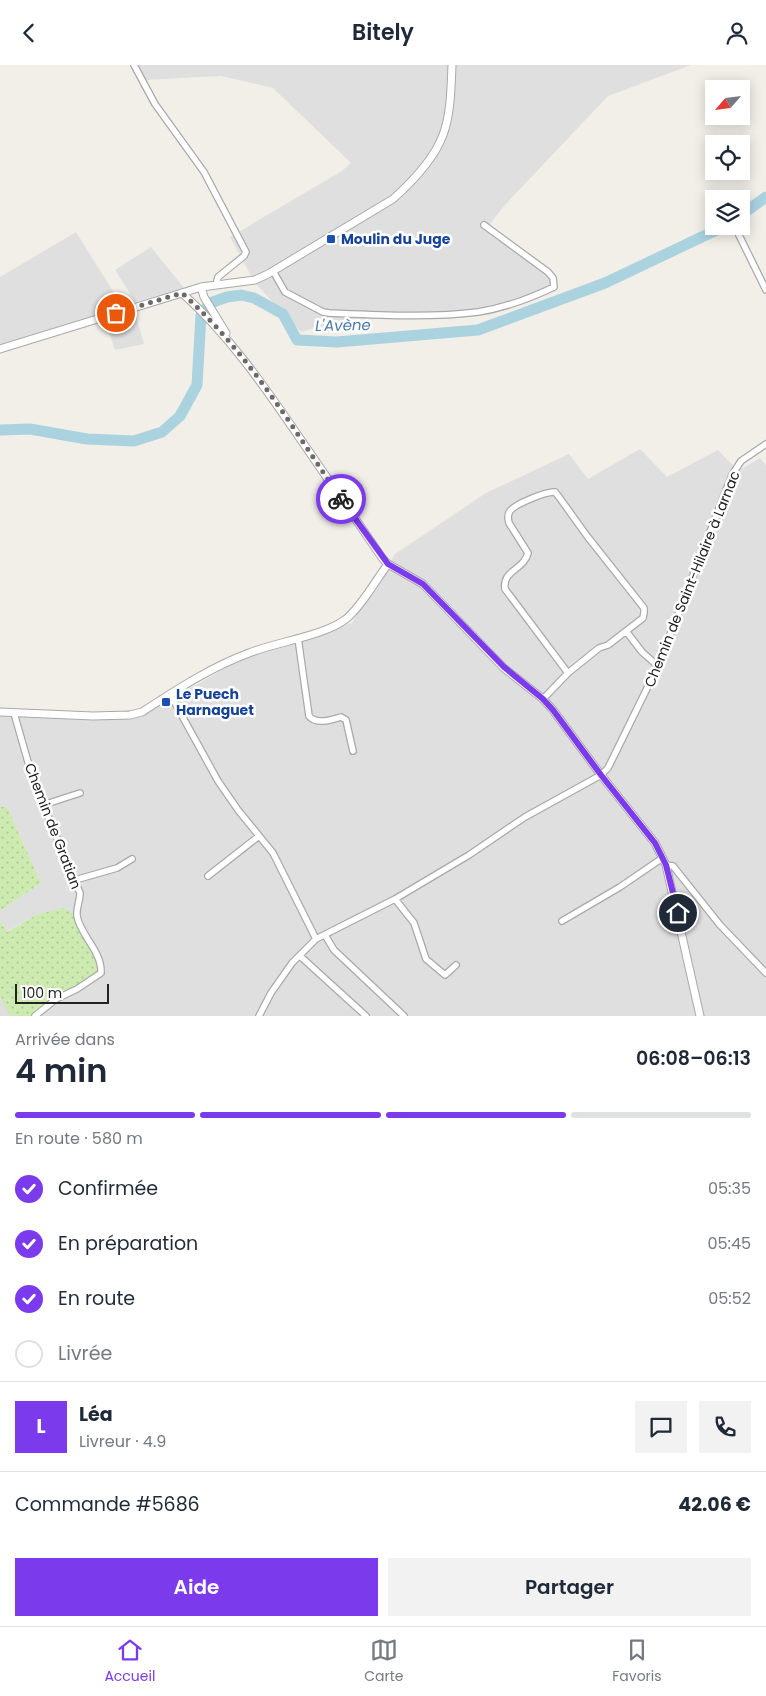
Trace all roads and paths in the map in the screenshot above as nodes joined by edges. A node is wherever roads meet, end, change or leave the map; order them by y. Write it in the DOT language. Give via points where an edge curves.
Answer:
graph roads {
  1 [pos="134,65"];
  2 [pos="452,65"];
  3 [pos="484,225"];
  4 [pos="739,235"];
  5 [pos="273,271"];
  6 [pos="216,285"];
  7 [pos="202,287"];
  8 [pos="766,291"];
  9 [pos="182,293"];
  10 [pos="213,317"];
  11 [pos="0,349"];
  12 [pos="766,445"];
  13 [pos="388,564"];
  14 [pos="626,631"];
  15 [pos="298,638"];
  16 [pos="658,666"];
  17 [pos="568,673"];
  18 [pos="170,694"];
  19 [pos="543,699"];
  20 [pos="0,712"];
  21 [pos="14,713"];
  22 [pos="353,751"];
  23 [pos="601,775"];
  24 [pos="80,793"];
  25 [pos="42,805"];
  26 [pos="259,836"];
  27 [pos="132,859"];
  28 [pos="665,862"];
  29 [pos="208,877"];
  30 [pos="75,880"];
  31 [pos="395,899"];
  32 [pos="562,921"];
  33 [pos="325,935"];
  34 [pos="316,939"];
  35 [pos="300,956"];
  36 [pos="456,965"];
  37 [pos="766,973"];
  38 [pos="34,1016"];
  39 [pos="259,1016"];
  40 [pos="366,1016"];
  41 [pos="404,1016"];
  42 [pos="700,1016"];
  1 -- 6 [label="street" via="155,104 204,172 246,252 218,277"];
  2 -- 5 [label="street" via="452,89 445,128 433,153 410,184 393,199"];
  3 -- 5 [label="street" via="548,272 554,287 478,312 329,313 285,292"];
  4 -- 8 [label="street"];
  5 -- 6 [label="street" via="254,280"];
  6 -- 7 [label="street"];
  7 -- 9 [label="street"];
  7 -- 10 [label="street"];
  9 -- 10 [label="street"];
  9 -- 11 [label="street"];
  10 -- 13 [label="street"];
  12 -- 16 [label="street, Chemin de Saint-Hilaire à Larnac" via="741,461 732,475"];
  13 -- 15 [label="street" via="345,620"];
  13 -- 19 [label="street" via="423,584 504,667"];
  14 -- 16 [label="street"];
  14 -- 17 [label="street"];
  14 -- 17 [label="street" via="643,618 644,608 555,492 548,491 514,507 507,518 528,553 527,559 506,578 505,589"];
  15 -- 18 [label="street" via="223,664"];
  15 -- 22 [label="street" via="309,716 318,721 341,717 346,720"];
  16 -- 23 [label="street, Chemin de Saint-Hilaire à Larnac" via="608,768"];
  17 -- 19 [label="street"];
  18 -- 21 [label="street" via="142,712 130,715"];
  18 -- 26 [label="street" via="218,781"];
  19 -- 23 [label="street"];
  20 -- 21 [label="street"];
  21 -- 25 [label="street, Chemin de Gratian"];
  23 -- 28 [label="street" via="655,843"];
  23 -- 31 [label="street, Chemin de Saint-Hilaire à Larnac" via="525,817"];
  24 -- 25 [label="street"];
  25 -- 30 [label="street, Chemin de Gratian"];
  26 -- 29 [label="street"];
  26 -- 34 [label="street" via="273,853"];
  27 -- 30 [label="street" via="117,868"];
  28 -- 32 [label="street" via="658,861"];
  28 -- 37 [label="street" via="673,866 720,925"];
  28 -- 42 [label="street"];
  30 -- 38 [label="street, Chemin de Gratian" via="80,893 77,918 102,964 101,973"];
  31 -- 33 [label="street, Chemin de Saint-Hilaire à Larnac"];
  31 -- 36 [label="street" via="414,923 426,959 446,975"];
  33 -- 34 [label="street, Chemin de Saint-Hilaire à Larnac"];
  33 -- 41 [label="street" via="334,950"];
  34 -- 35 [label="street, Chemin de Saint-Hilaire à Larnac"];
  35 -- 39 [label="street, Chemin de Saint-Hilaire à Larnac" via="271,993"];
  35 -- 40 [label="street"];
}
